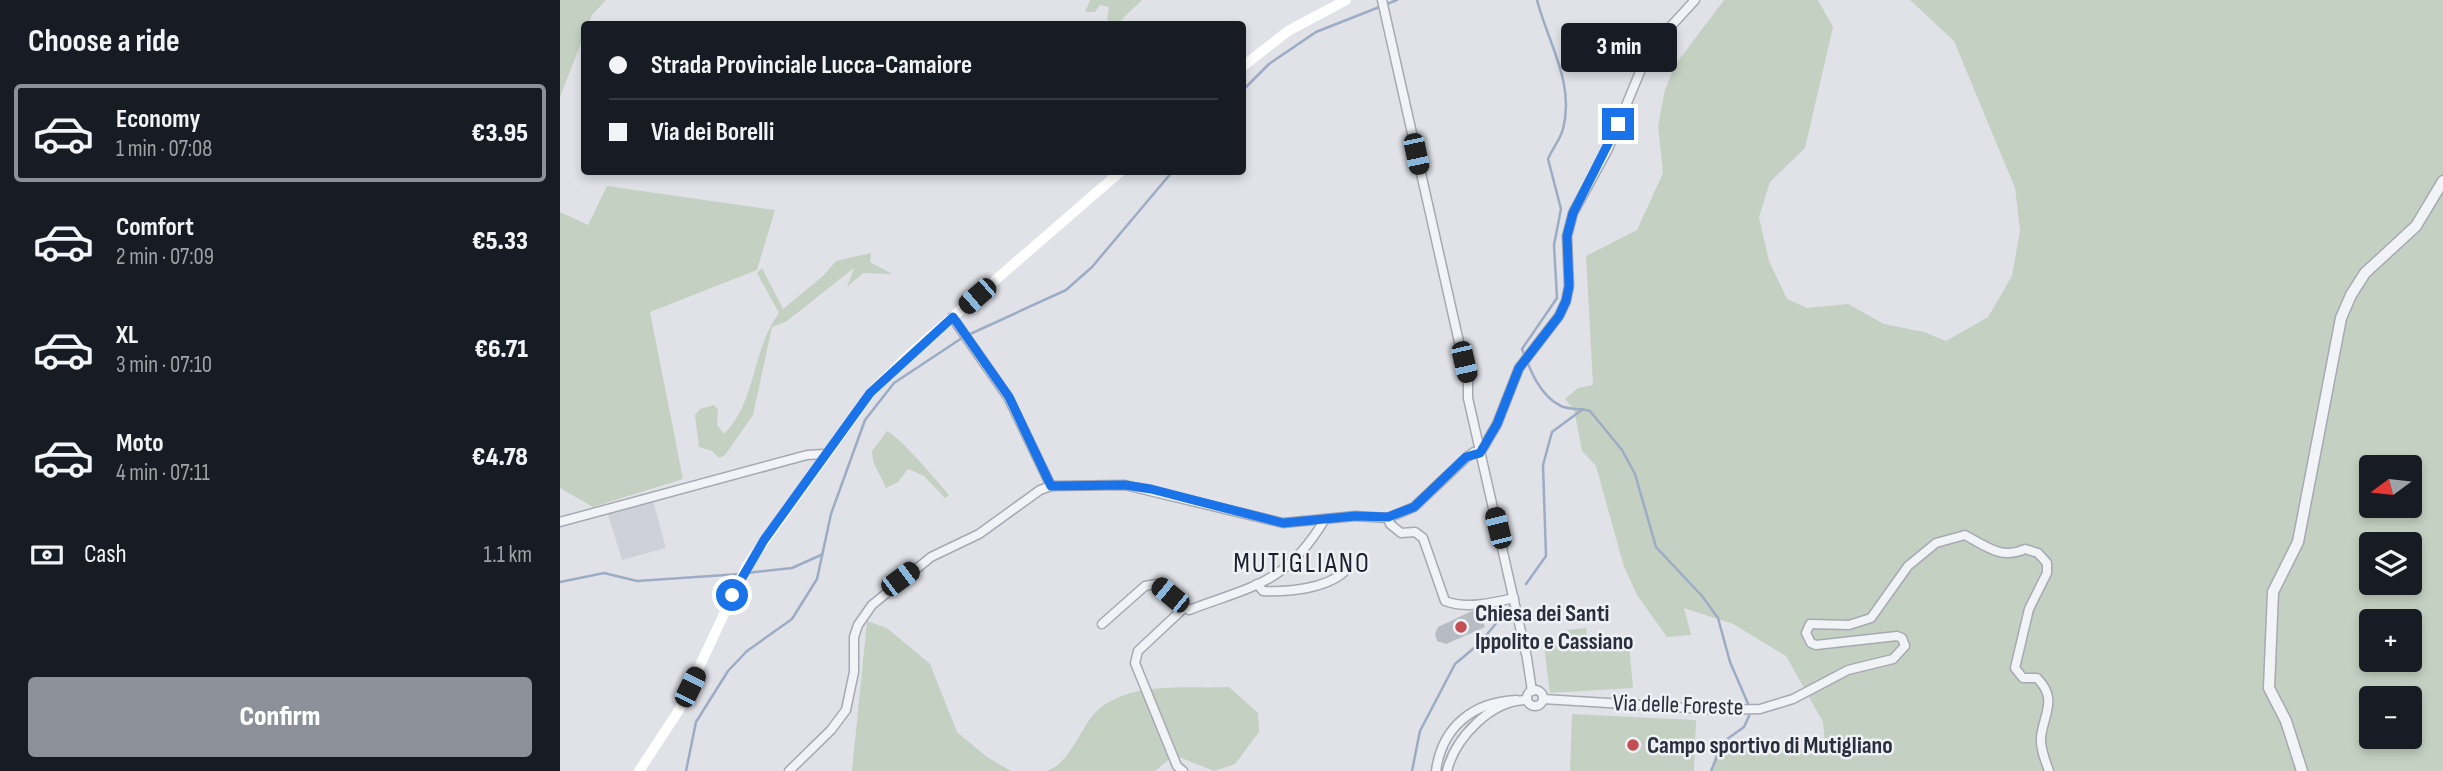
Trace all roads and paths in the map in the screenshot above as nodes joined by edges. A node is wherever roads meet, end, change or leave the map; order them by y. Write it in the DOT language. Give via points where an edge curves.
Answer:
graph roads {
  1 [pos="1346,0"];
  2 [pos="1382,0"];
  3 [pos="1695,0"];
  4 [pos="1246,64"];
  5 [pos="1116,175"];
  6 [pos="2443,181"];
  7 [pos="953,317"];
  8 [pos="1480,453"];
  9 [pos="824,454"];
  10 [pos="1051,486"];
  11 [pos="1388,517"];
  12 [pos="1325,519"];
  13 [pos="560,522"];
  14 [pos="1345,572"];
  15 [pos="1257,584"];
  16 [pos="1514,598"];
  17 [pos="1185,607"];
  18 [pos="1102,624"];
  19 [pos="1532,691"];
  20 [pos="1543,699"];
  21 [pos="1516,700"];
  22 [pos="1527,700"];
  23 [pos="639,771"];
  24 [pos="789,771"];
  25 [pos="1183,771"];
  26 [pos="1436,771"];
  27 [pos="1447,771"];
  28 [pos="2049,771"];
  29 [pos="2302,771"];
  1 -- 4 [label="main road" via="1288,31"];
  2 -- 8 [label="street"];
  3 -- 8 [label="street" via="1649,50 1608,149 1573,213 1567,236 1566,301 1521,363"];
  5 -- 7 [label="main road"];
  6 -- 29 [label="street" via="2416,226 2365,273 2351,295 2342,317 2298,542 2273,592 2269,688 2286,721"];
  7 -- 9 [label="main road" via="870,393"];
  7 -- 10 [label="street" via="1009,397"];
  8 -- 11 [label="street" via="1466,457 1414,507"];
  8 -- 16 [label="street"];
  9 -- 13 [label="street"];
  9 -- 23 [label="main road" via="746,567 679,710"];
  10 -- 12 [label="street" via="1125,485 1271,522"];
  10 -- 24 [label="street" via="979,534 931,557 872,605 854,637 855,672 846,710"];
  11 -- 12 [label="street"];
  11 -- 16 [label="street" via="1401,533 1415,532 1423,538 1445,601"];
  12 -- 15 [label="street" via="1299,558"];
  14 -- 15 [label="street" via="1324,584 1263,591"];
  15 -- 17 [label="street" via="1189,610"];
  16 -- 19 [label="street"];
  17 -- 18 [label="street" via="1156,584 1145,586"];
  17 -- 25 [label="street" via="1138,651 1135,663"];
  19 -- 20 [label="street"];
  19 -- 22 [label="street"];
  20 -- 22 [label="street" via="1537,706"];
  20 -- 28 [label="street, Via delle Foreste" via="1722,710 1760,709 1793,699 1847,670 1892,659 1905,646 1897,636 1816,645 1805,633 1810,624 1849,625 1871,618 1908,566 1936,543 1965,535 1995,551 2038,553 2047,563 2047,573 2029,609 2015,668 2023,678 2037,678 2047,688 2050,704 2041,738"];
  21 -- 22 [label="street"];
  21 -- 26 [label="street" via="1488,704 1462,718 1442,746"];
  21 -- 27 [label="street" via="1495,710 1463,737"];
}
